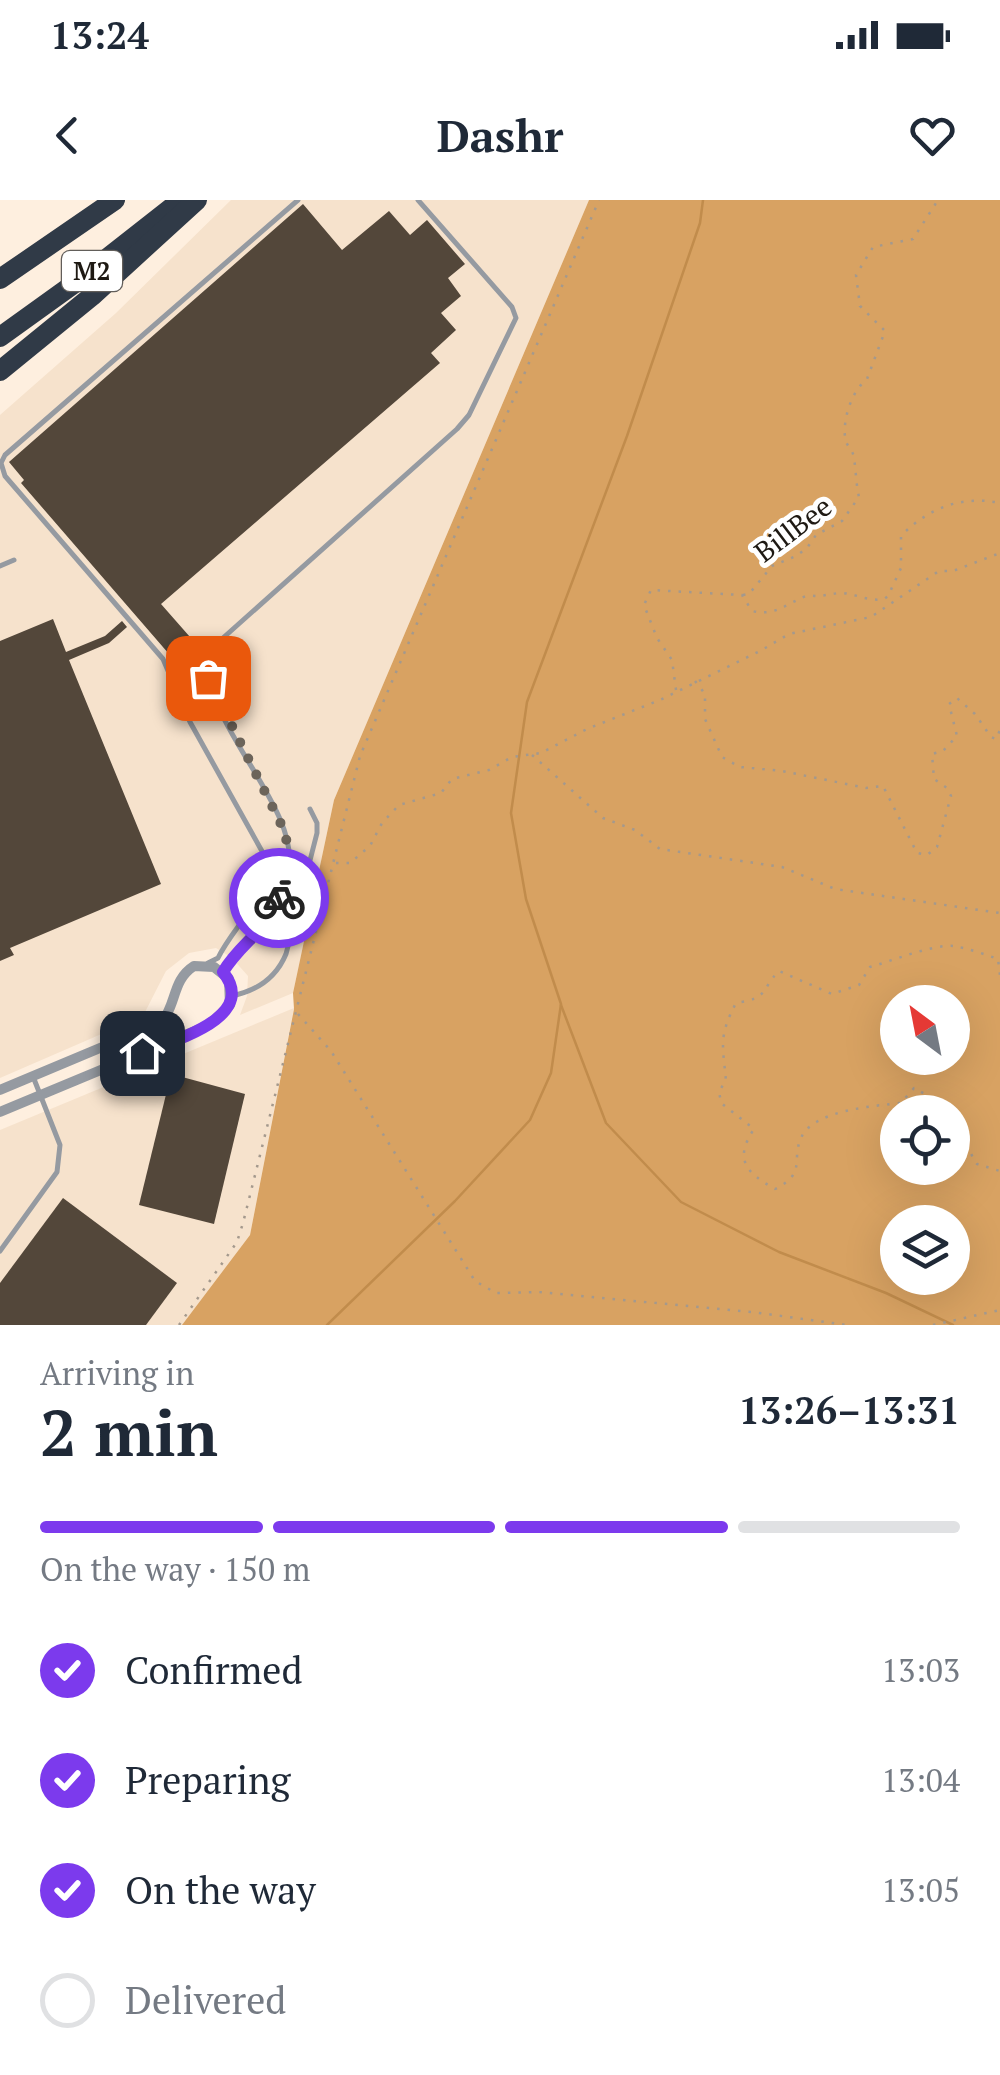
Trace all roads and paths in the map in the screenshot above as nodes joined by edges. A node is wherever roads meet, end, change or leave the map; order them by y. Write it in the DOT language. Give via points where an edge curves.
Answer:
graph roads {
  1 [pos="114,200"];
  2 [pos="180,200"];
  3 [pos="196,200"];
  4 [pos="298,200"];
  5 [pos="418,200"];
  6 [pos="599,200"];
  7 [pos="938,200"];
  8 [pos="50,246"];
  9 [pos="0,268"];
  10 [pos="0,279"];
  11 [pos="0,337"];
  12 [pos="0,371"];
  13 [pos="1000,503"];
  14 [pos="1000,553"];
  15 [pos="14,560"];
  16 [pos="0,566"];
  17 [pos="742,595"];
  18 [pos="695,681"];
  19 [pos="676,690"];
  20 [pos="1000,730"];
  21 [pos="531,754"];
  22 [pos="310,809"];
  23 [pos="335,863"];
  24 [pos="1000,913"];
  25 [pos="205,965"];
  26 [pos="223,972"];
  27 [pos="1000,975"];
  28 [pos="231,996"];
  29 [pos="297,1013"];
  30 [pos="33,1076"];
  31 [pos="0,1090"];
  32 [pos="40,1096"];
  33 [pos="880,1105"];
  34 [pos="0,1112"];
  35 [pos="970,1152"];
  36 [pos="1000,1171"];
  37 [pos="0,1251"];
  38 [pos="1000,1310"];
  39 [pos="179,1325"];
  40 [pos="848,1325"];
  41 [pos="933,1325"];
  1 -- 8 [label="highway, M2"];
  2 -- 11 [label="highway, M2"];
  3 -- 12 [label="highway"];
  4 -- 25 [label="lane" via="1,463 4,476 163,659 262,853 260,891 218,958"];
  5 -- 26 [label="lane" via="512,307 515,323 458,428 214,646 206,662 218,703 277,816 290,856 275,912"];
  6 -- 23 [label="path" via="360,756"];
  7 -- 17 [label="path, BillBee" via="913,239 874,247 856,275 860,306 885,331 872,370 848,408 844,441 854,457 859,497 842,521 772,566"];
  8 -- 9 [label="highway"];
  8 -- 10 [label="highway, M2"];
  13 -- 17 [label="path" via="958,500 909,528 901,536 898,577 884,599 808,595 765,613 752,611"];
  14 -- 18 [label="path" via="939,571 871,617 788,634"];
  15 -- 16 [label="lane"];
  17 -- 19 [label="path" via="651,590 644,605 672,660"];
  18 -- 19 [label="path"];
  18 -- 20 [label="path" via="706,694 705,718 722,757 740,767 883,786 910,843 927,855 937,847 951,796 934,779 932,754 957,736 950,704 957,698 966,703 990,737 996,739"];
  19 -- 21 [label="path"];
  21 -- 23 [label="path" via="399,805 370,846 350,862"];
  21 -- 24 [label="path" via="603,818 635,830 660,850 782,866 835,889"];
  22 -- 28 [label="lane" via="317,833 286,954 269,979"];
  23 -- 29 [label="path"];
  25 -- 26 [label="street"];
  25 -- 30 [label="street" via="177,982 162,1022"];
  26 -- 28 [label="street"];
  27 -- 33 [label="path" via="998,959 950,946 870,968 858,985 832,994 779,970 764,996 736,1004 720,1043 726,1082 720,1103 754,1129 742,1148 758,1180 774,1189 788,1183 800,1138 818,1119"];
  28 -- 32 [label="street" via="210,1025"];
  29 -- 39 [label="path" via="237,1242"];
  29 -- 40 [label="path" via="331,1050 475,1281 496,1293"];
  30 -- 31 [label="street"];
  30 -- 32 [label="lane"];
  32 -- 34 [label="street"];
  32 -- 37 [label="lane" via="60,1145 57,1172"];
  35 -- 36 [label="path" via="977,1164"];
  38 -- 41 [label="path"];
}
